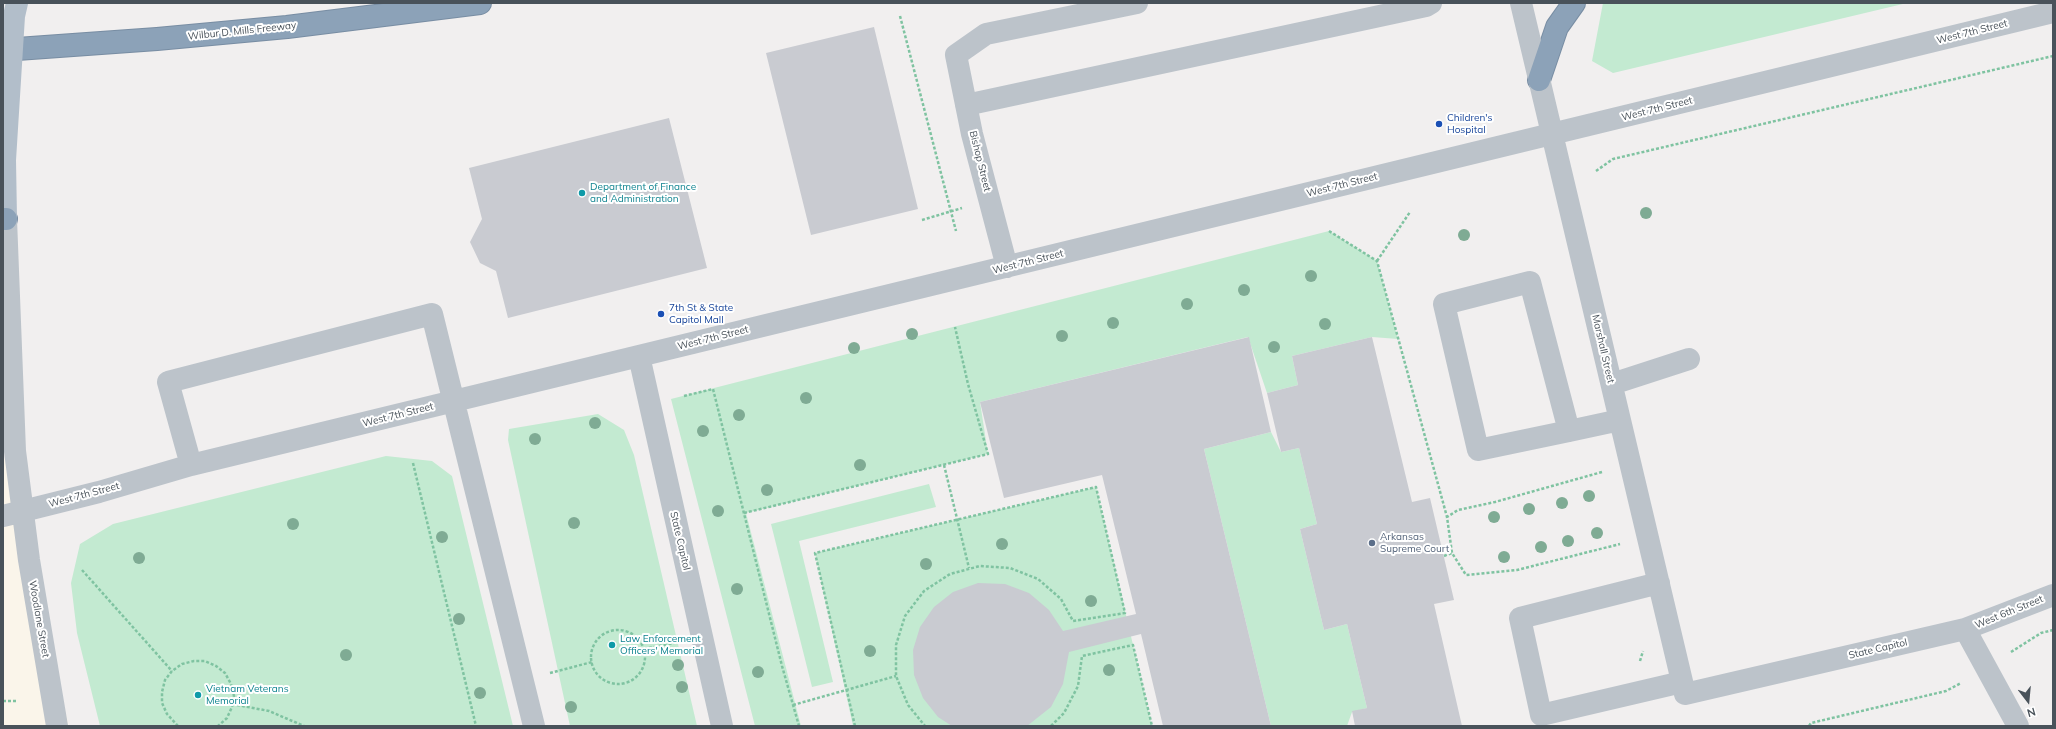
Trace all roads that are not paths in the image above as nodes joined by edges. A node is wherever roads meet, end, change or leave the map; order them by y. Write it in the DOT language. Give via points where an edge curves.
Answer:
graph roads {
  1 [pos="17,3"];
  2 [pos="480,3"];
  3 [pos="1137,3"];
  4 [pos="1431,3"];
  5 [pos="1521,3"];
  6 [pos="1574,3"];
  7 [pos="2053,12"];
  8 [pos="3,50"];
  9 [pos="1539,80"];
  10 [pos="966,105"];
  11 [pos="1553,134"];
  12 [pos="5,219"];
  13 [pos="1007,267"];
  14 [pos="639,356"];
  15 [pos="1689,359"];
  16 [pos="1612,384"];
  17 [pos="454,401"];
  18 [pos="1620,420"];
  19 [pos="1569,431"];
  20 [pos="190,465"];
  21 [pos="13,513"];
  22 [pos="1659,583"];
  23 [pos="2053,595"];
  24 [pos="1965,629"];
  25 [pos="1683,688"];
  26 [pos="57,726"];
  27 [pos="534,726"];
  28 [pos="722,726"];
  29 [pos="2018,726"];
  1 -- 12 [label="main road, bridge" via="14,16 5,160"];
  2 -- 8 [label="highway, Wilbur D. Mills Freeway" via="287,27"];
  3 -- 10 [label="street, Bishop Street" via="986,34 956,55"];
  4 -- 10 [label="street"];
  5 -- 9 [label="street, Marshall Street"];
  6 -- 9 [label="highway" via="1557,27"];
  7 -- 11 [label="street, West 7th Street"];
  9 -- 11 [label="street, Marshall Street"];
  10 -- 13 [label="street, Bishop Street"];
  11 -- 13 [label="street, West 7th Street"];
  11 -- 16 [label="street, Marshall Street"];
  12 -- 21 [label="street, Woodlane Street" via="15,451"];
  13 -- 14 [label="street, West 7th Street"];
  14 -- 17 [label="street, West 7th Street"];
  14 -- 28 [label="street, State Capitol"];
  15 -- 16 [label="street"];
  16 -- 18 [label="street, Marshall Street"];
  17 -- 20 [label="street, West 7th Street"];
  17 -- 20 [label="street" via="432,314 168,382"];
  17 -- 27 [label="street"];
  18 -- 19 [label="street"];
  18 -- 22 [label="street, Marshall Street"];
  19 -- 19 [label="street" via="1478,450 1444,304 1530,282"];
  20 -- 21 [label="street, West 7th Street"];
  21 -- 26 [label="street, Woodlane Street" via="28,560"];
  22 -- 25 [label="street, Marshall Street"];
  22 -- 25 [label="street, State Capitol" via="1520,618 1541,715"];
  23 -- 24 [label="street, West 6th Street"];
  24 -- 25 [label="street, State Capitol"];
  24 -- 29 [label="street"];
}
